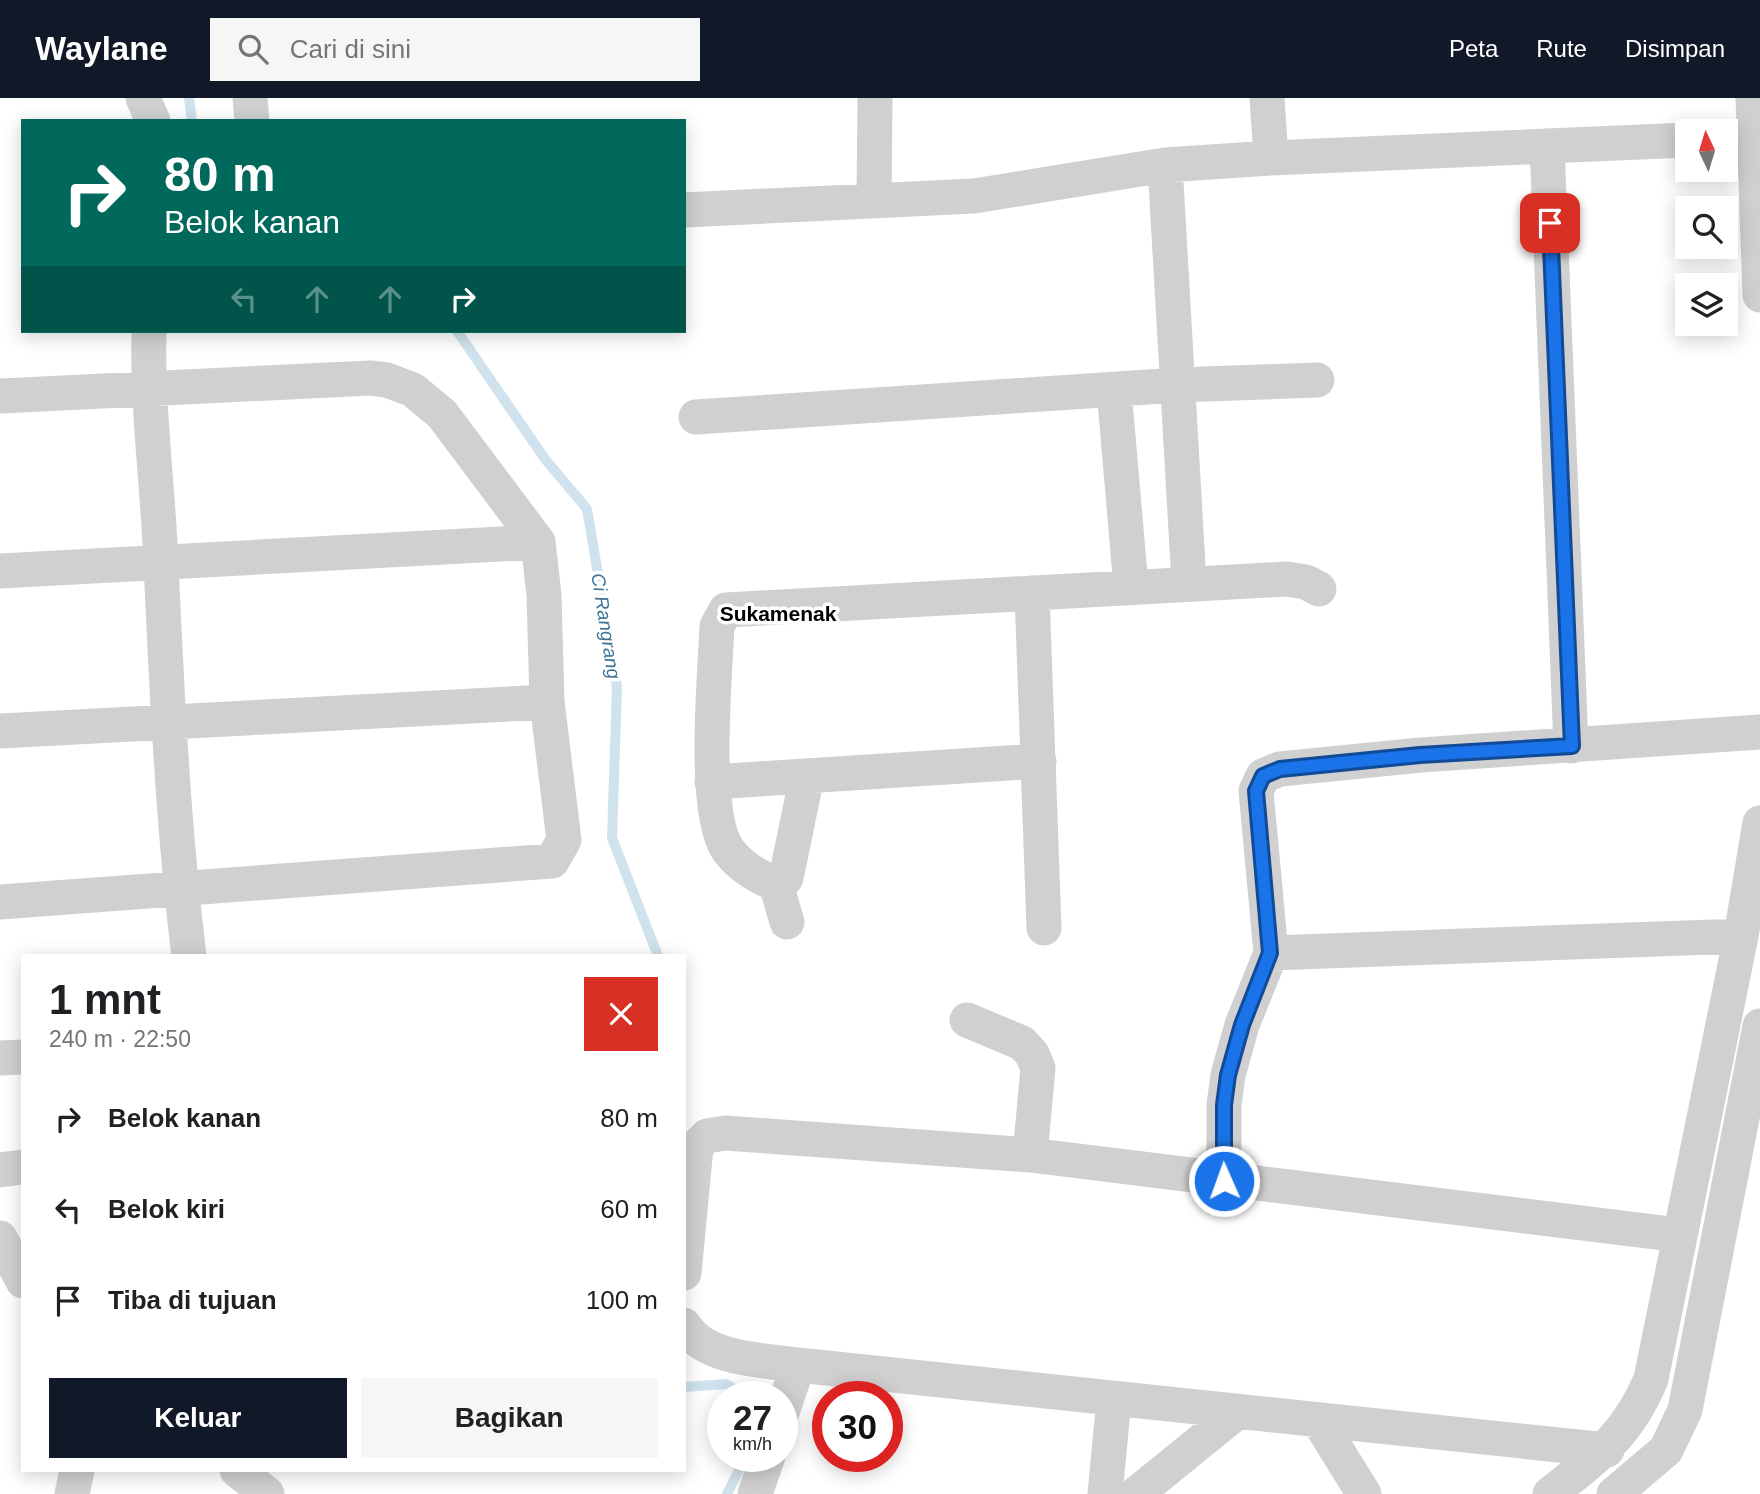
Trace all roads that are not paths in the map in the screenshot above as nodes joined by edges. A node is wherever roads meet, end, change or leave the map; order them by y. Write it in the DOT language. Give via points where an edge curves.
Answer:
graph roads {
  1 [pos="143,98"];
  2 [pos="250,98"];
  3 [pos="875,98"];
  4 [pos="1268,98"];
  5 [pos="1753,98"];
  6 [pos="152,119"];
  7 [pos="252,119"];
  8 [pos="1747,138"];
  9 [pos="1675,141"];
  10 [pos="1547,146"];
  11 [pos="1271,158"];
  12 [pos="1165,165"];
  13 [pos="874,199"];
  14 [pos="686,210"];
  15 [pos="1760,295"];
  16 [pos="149,333"];
  17 [pos="1317,380"];
  18 [pos="1178,385"];
  19 [pos="148,390"];
  20 [pos="1114,390"];
  21 [pos="0,396"];
  22 [pos="695,417"];
  23 [pos="538,542"];
  24 [pos="161,561"];
  25 [pos="0,571"];
  26 [pos="1189,583"];
  27 [pos="1130,587"];
  28 [pos="1319,589"];
  29 [pos="1032,593"];
  30 [pos="547,702"];
  31 [pos="167,721"];
  32 [pos="0,731"];
  33 [pos="1760,732"];
  34 [pos="1572,746"];
  35 [pos="1039,761"];
  36 [pos="807,776"];
  37 [pos="712,782"];
  38 [pos="1760,823"];
  39 [pos="776,884"];
  40 [pos="181,891"];
  41 [pos="0,902"];
  42 [pos="787,922"];
  43 [pos="1044,928"];
  44 [pos="1741,936"];
  45 [pos="1270,953"];
  46 [pos="189,954"];
  47 [pos="967,1020"];
  48 [pos="1760,1027"];
  49 [pos="21,1057"];
  50 [pos="0,1058"];
  51 [pos="1030,1155"];
  52 [pos="21,1167"];
  53 [pos="0,1170"];
  54 [pos="1224,1181"];
  55 [pos="1679,1235"];
  56 [pos="0,1238"];
  57 [pos="686,1252"];
  58 [pos="21,1277"];
  59 [pos="686,1328"];
  60 [pos="798,1365"];
  61 [pos="793,1381"];
  62 [pos="1114,1399"];
  63 [pos="1237,1412"];
  64 [pos="1318,1420"];
  65 [pos="1607,1450"];
  66 [pos="77,1472"];
  67 [pos="240,1472"];
  68 [pos="763,1472"];
  69 [pos="72,1494"];
  70 [pos="267,1494"];
  71 [pos="755,1494"];
  72 [pos="1105,1494"];
  73 [pos="1136,1494"];
  74 [pos="1364,1494"];
  75 [pos="1550,1494"];
  76 [pos="1614,1494"];
  1 -- 6 [label="street"];
  2 -- 7 [label="street"];
  3 -- 13 [label="street"];
  4 -- 11 [label="street"];
  5 -- 8 [label="street"];
  8 -- 15 [label="street"];
  9 -- 10 [label="street"];
  10 -- 11 [label="street"];
  10 -- 34 [label="street"];
  11 -- 12 [label="street"];
  12 -- 13 [label="street" via="974,196"];
  12 -- 18 [label="street"];
  13 -- 14 [label="street"];
  16 -- 19 [label="street"];
  17 -- 18 [label="street"];
  18 -- 20 [label="street"];
  18 -- 26 [label="street"];
  19 -- 21 [label="street"];
  19 -- 23 [label="street" via="370,378 399,384 442,414"];
  19 -- 24 [label="street"];
  20 -- 22 [label="street"];
  20 -- 27 [label="street"];
  23 -- 24 [label="street"];
  23 -- 30 [label="street"];
  24 -- 25 [label="street"];
  24 -- 31 [label="street"];
  26 -- 27 [label="street"];
  26 -- 28 [label="street" via="1287,579"];
  27 -- 29 [label="street"];
  29 -- 35 [label="street"];
  29 -- 37 [label="street" via="726,610 717,626"];
  30 -- 31 [label="street"];
  30 -- 40 [label="street" via="564,841 552,861"];
  31 -- 32 [label="street"];
  31 -- 40 [label="street"];
  33 -- 34 [label="street"];
  34 -- 45 [label="street" via="1420,755 1263,776 1256,791"];
  35 -- 36 [label="street"];
  35 -- 43 [label="street"];
  36 -- 37 [label="street"];
  36 -- 39 [label="street" via="786,878"];
  37 -- 39 [label="street" via="728,850 741,865"];
  38 -- 44 [label="street"];
  39 -- 42 [label="street"];
  40 -- 41 [label="street"];
  40 -- 46 [label="street"];
  44 -- 45 [label="street"];
  44 -- 55 [label="street"];
  45 -- 54 [label="street" via="1228,1075"];
  47 -- 51 [label="street" via="1015,1040 1032,1054 1038,1068"];
  48 -- 76 [label="street" via="1685,1410 1666,1450"];
  49 -- 50 [label="street"];
  51 -- 54 [label="street"];
  51 -- 57 [label="street" via="725,1133 706,1136 696,1147"];
  52 -- 53 [label="street"];
  54 -- 55 [label="street"];
  55 -- 65 [label="street" via="1651,1379 1641,1404"];
  56 -- 58 [label="street"];
  59 -- 60 [label="street" via="716,1351"];
  60 -- 61 [label="street"];
  60 -- 62 [label="street"];
  62 -- 63 [label="street"];
  62 -- 72 [label="street"];
  63 -- 64 [label="street"];
  63 -- 73 [label="street"];
  64 -- 65 [label="street"];
  64 -- 74 [label="street"];
  65 -- 75 [label="street"];
  66 -- 69 [label="street"];
  67 -- 70 [label="street"];
  68 -- 71 [label="street"];
}
